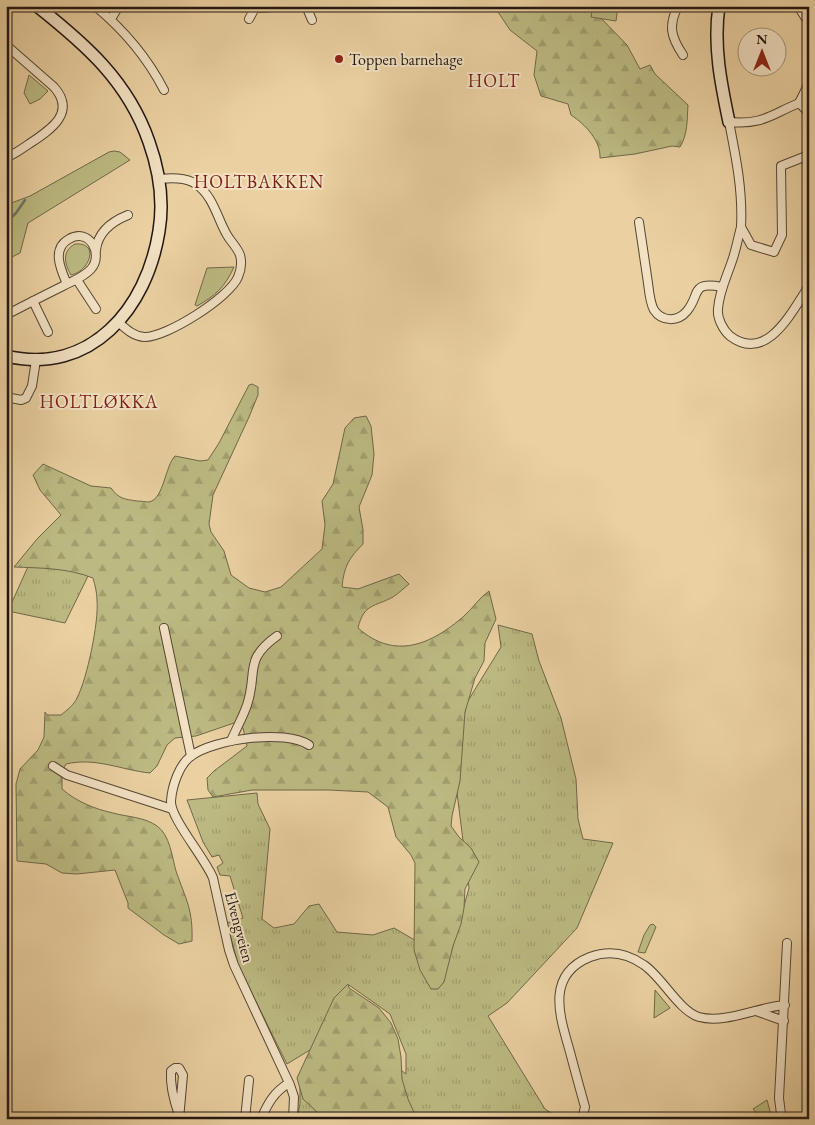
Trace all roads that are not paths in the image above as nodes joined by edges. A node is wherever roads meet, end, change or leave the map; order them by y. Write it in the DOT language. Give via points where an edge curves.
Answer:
graph roads {
  1 [pos="36,6"];
  2 [pos="95,6"];
  3 [pos="119,6"];
  4 [pos="257,6"];
  5 [pos="286,6"];
  6 [pos="306,6"];
  7 [pos="678,6"];
  8 [pos="718,6"];
  9 [pos="798,6"];
  10 [pos="111,19"];
  11 [pos="248,19"];
  12 [pos="809,19"];
  13 [pos="312,20"];
  14 [pos="6,45"];
  15 [pos="683,55"];
  16 [pos="809,83"];
  17 [pos="164,90"];
  18 [pos="799,103"];
  19 [pos="809,113"];
  20 [pos="729,122"];
  21 [pos="809,155"];
  22 [pos="6,158"];
  23 [pos="159,179"];
  24 [pos="128,215"];
  25 [pos="638,222"];
  26 [pos="741,227"];
  27 [pos="96,250"];
  28 [pos="77,280"];
  29 [pos="67,284"];
  30 [pos="809,286"];
  31 [pos="722,287"];
  32 [pos="33,301"];
  33 [pos="96,309"];
  34 [pos="6,314"];
  35 [pos="118,322"];
  36 [pos="48,332"];
  37 [pos="6,356"];
  38 [pos="36,360"];
  39 [pos="6,397"];
  40 [pos="164,628"];
  41 [pos="277,636"];
  42 [pos="231,741"];
  43 [pos="309,745"];
  44 [pos="191,756"];
  45 [pos="54,766"];
  46 [pos="172,809"];
  47 [pos="788,943"];
  48 [pos="785,1006"];
  49 [pos="756,1011"];
  50 [pos="784,1022"];
  51 [pos="249,1080"];
  52 [pos="289,1083"];
  53 [pos="179,1117"];
  54 [pos="245,1119"];
  55 [pos="260,1119"];
  56 [pos="293,1119"];
  57 [pos="582,1119"];
  58 [pos="784,1119"];
  1 -- 23 [label="street" via="89,49 119,85 142,124"];
  2 -- 10 [label="street"];
  3 -- 10 [label="street"];
  4 -- 5 [label="street"];
  4 -- 11 [label="street"];
  6 -- 13 [label="street"];
  7 -- 15 [label="street" via="671,26 676,45"];
  8 -- 20 [label="street" via="718,60"];
  9 -- 12 [label="street"];
  10 -- 17 [label="street" via="133,43"];
  14 -- 22 [label="street" via="54,87 60,94 62,108 57,122 36,140"];
  16 -- 18 [label="street"];
  18 -- 19 [label="street"];
  18 -- 20 [label="street" via="762,120"];
  20 -- 26 [label="street" via="741,193"];
  21 -- 26 [label="street" via="781,166 782,235 774,252 751,245"];
  23 -- 35 [label="street" via="159,230 155,250 140,290"];
  23 -- 35 [label="street" via="186,180 206,193 237,249 241,267 234,285 210,307 164,332 142,337"];
  24 -- 27 [label="street" via="109,225 98,239"];
  25 -- 31 [label="street" via="650,297 654,310 663,318 672,320 682,316 697,290 705,285"];
  26 -- 31 [label="street"];
  27 -- 28 [label="street" via="95,263"];
  27 -- 29 [label="street" via="86,238 76,237 65,243 59,260"];
  28 -- 29 [label="street"];
  28 -- 33 [label="street"];
  29 -- 32 [label="street"];
  30 -- 31 [label="street" via="782,326 767,340 758,343 737,341 727,333 717,311"];
  32 -- 34 [label="street"];
  32 -- 36 [label="street"];
  35 -- 38 [label="street" via="93,343 77,351"];
  37 -- 38 [label="street"];
  38 -- 39 [label="street" via="32,386 26,398"];
  40 -- 44 [label="street"];
  41 -- 42 [label="street" via="255,658 247,704"];
  42 -- 43 [label="street" via="270,737 302,740"];
  42 -- 44 [label="street"];
  44 -- 46 [label="street" via="177,777"];
  45 -- 46 [label="street" via="67,775"];
  46 -- 52 [label="street, Elvengveien" via="208,866 234,965"];
  47 -- 48 [label="street"];
  48 -- 49 [label="street"];
  48 -- 50 [label="street"];
  49 -- 50 [label="street"];
  49 -- 57 [label="street" via="715,1018 699,1017 690,1013 646,966 630,956 598,954 583,960 568,972 559,993 559,1014 586,1108"];
  50 -- 58 [label="street" via="779,1098"];
  51 -- 54 [label="street"];
  52 -- 55 [label="street" via="270,1099"];
  52 -- 56 [label="street, Elvengveien" via="294,1097"];
  53 -- 53 [label="street" via="184,1075 179,1068 171,1071"];
}
